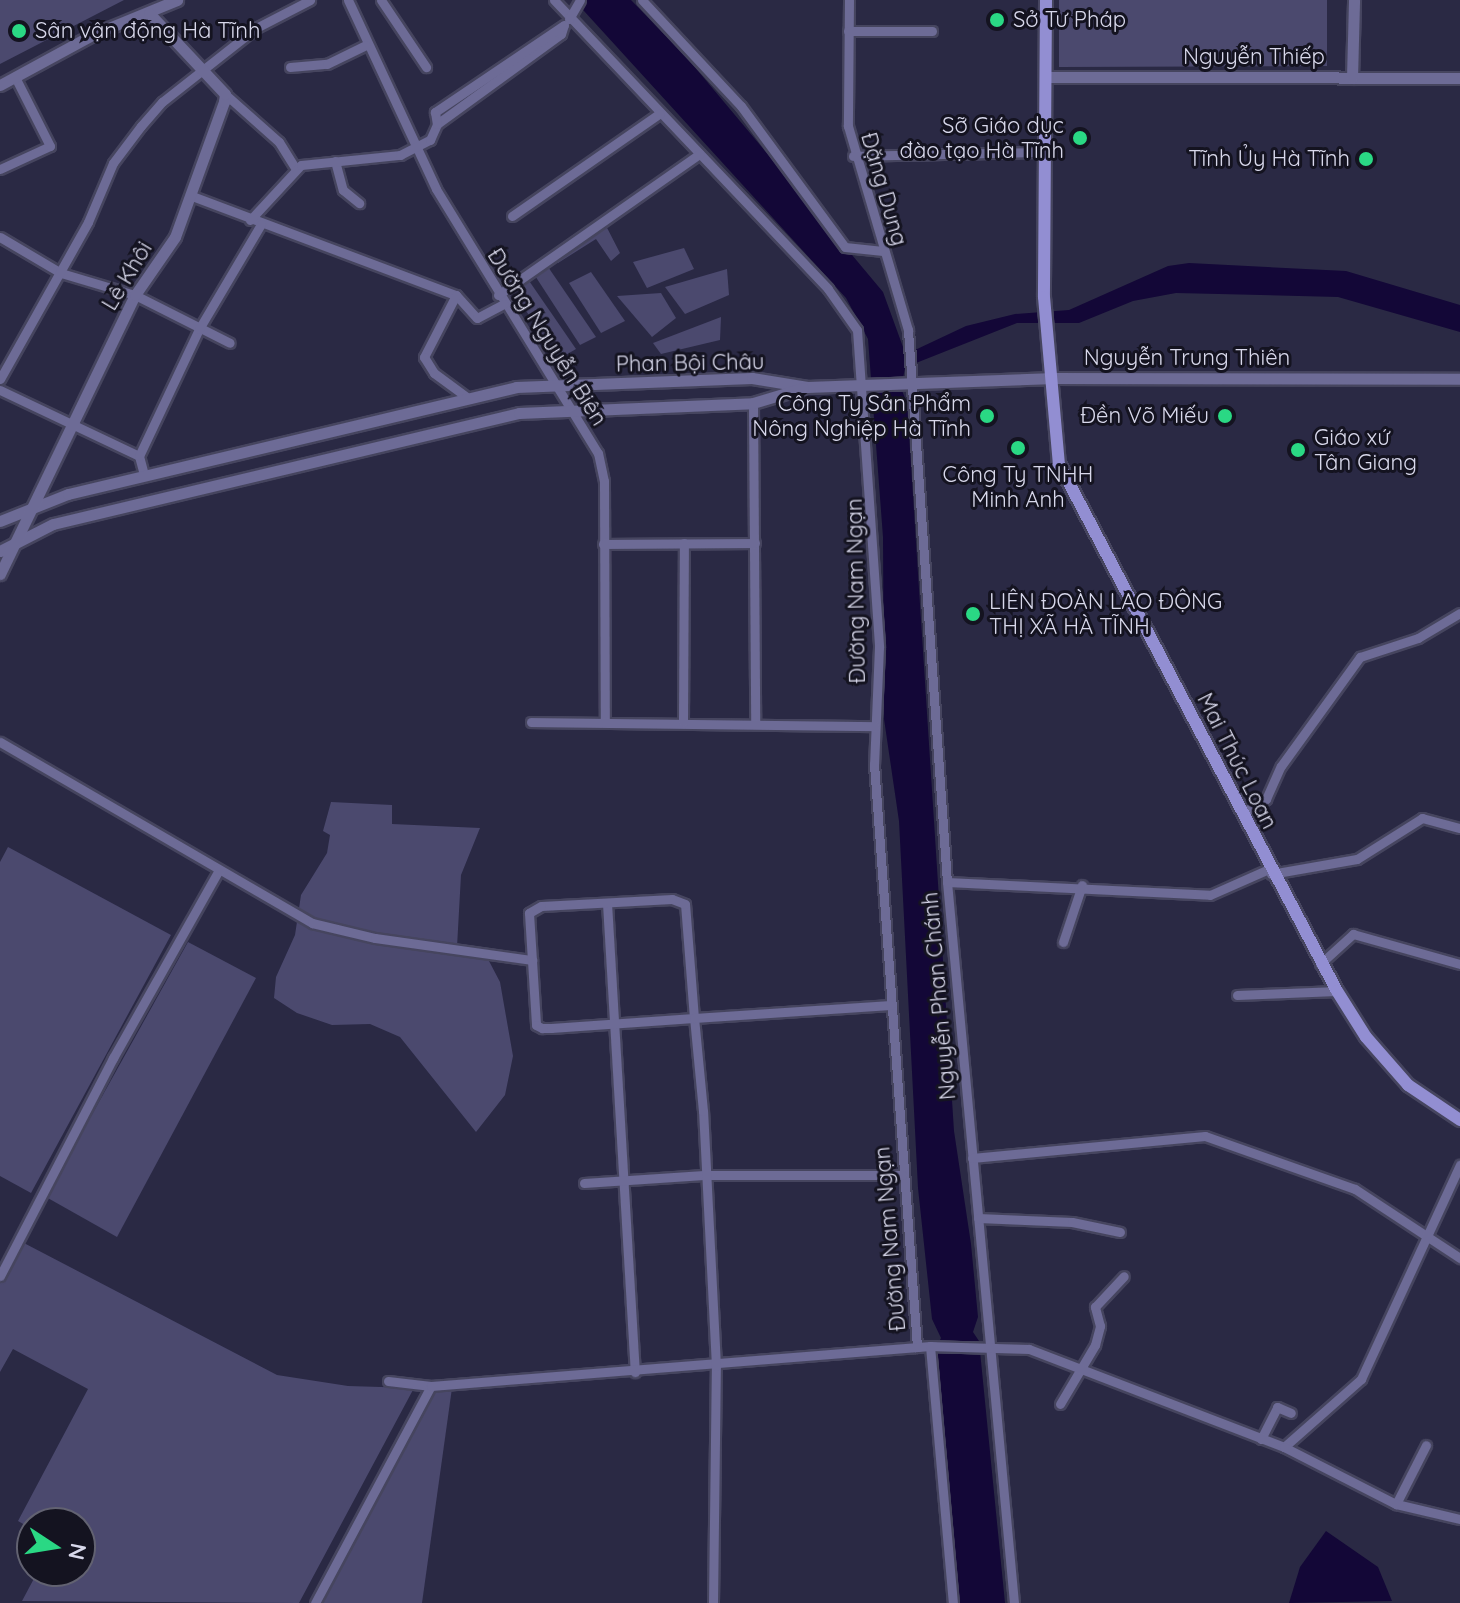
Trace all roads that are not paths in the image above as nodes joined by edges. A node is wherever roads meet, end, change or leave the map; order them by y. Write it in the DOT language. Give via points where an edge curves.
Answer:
graph roads {
  1 [pos="177,0"];
  2 [pos="310,0"];
  3 [pos="381,0"];
  4 [pos="554,0"];
  5 [pos="580,0"];
  6 [pos="642,0"];
  7 [pos="849,0"];
  8 [pos="1046,0"];
  9 [pos="1354,0"];
  10 [pos="351,1"];
  11 [pos="149,13"];
  12 [pos="570,18"];
  13 [pos="848,31"];
  14 [pos="932,31"];
  15 [pos="366,45"];
  16 [pos="290,67"];
  17 [pos="426,67"];
  18 [pos="203,73"];
  19 [pos="15,77"];
  20 [pos="1047,77"];
  21 [pos="1352,78"];
  22 [pos="1460,78"];
  23 [pos="0,85"];
  24 [pos="225,94"];
  25 [pos="660,113"];
  26 [pos="414,148"];
  27 [pos="1046,152"];
  28 [pos="699,154"];
  29 [pos="853,156"];
  30 [pos="335,161"];
  31 [pos="295,168"];
  32 [pos="0,169"];
  33 [pos="192,196"];
  34 [pos="359,203"];
  35 [pos="512,216"];
  36 [pos="250,220"];
  37 [pos="261,224"];
  38 [pos="0,237"];
  39 [pos="883,251"];
  40 [pos="61,273"];
  41 [pos="135,295"];
  42 [pos="456,295"];
  43 [pos="500,300"];
  44 [pos="199,329"];
  45 [pos="230,343"];
  46 [pos="1048,378"];
  47 [pos="0,379"];
  48 [pos="1460,379"];
  49 [pos="913,384"];
  50 [pos="556,385"];
  51 [pos="864,386"];
  52 [pos="807,387"];
  53 [pos="0,390"];
  54 [pos="468,398"];
  55 [pos="753,403"];
  56 [pos="572,410"];
  57 [pos="73,423"];
  58 [pos="139,456"];
  59 [pos="144,475"];
  60 [pos="30,509"];
  61 [pos="0,521"];
  62 [pos="684,543"];
  63 [pos="755,543"];
  64 [pos="14,544"];
  65 [pos="603,544"];
  66 [pos="0,551"];
  67 [pos="0,574"];
  68 [pos="1460,613"];
  69 [pos="605,720"];
  70 [pos="531,722"];
  71 [pos="683,722"];
  72 [pos="755,724"];
  73 [pos="875,726"];
  74 [pos="0,742"];
  75 [pos="1242,813"];
  76 [pos="1460,828"];
  77 [pos="219,870"];
  78 [pos="1270,872"];
  79 [pos="947,882"];
  80 [pos="1082,885"];
  81 [pos="607,903"];
  82 [pos="1063,942"];
  83 [pos="532,960"];
  84 [pos="1320,964"];
  85 [pos="1460,964"];
  86 [pos="1337,991"];
  87 [pos="1237,995"];
  88 [pos="891,1005"];
  89 [pos="694,1018"];
  90 [pos="615,1024"];
  91 [pos="1460,1120"];
  92 [pos="972,1158"];
  93 [pos="1460,1165"];
  94 [pos="704,1175"];
  95 [pos="902,1175"];
  96 [pos="625,1180"];
  97 [pos="584,1183"];
  98 [pos="978,1218"];
  99 [pos="1120,1232"];
  100 [pos="1425,1236"];
  101 [pos="1460,1258"];
  102 [pos="0,1276"];
  103 [pos="1124,1276"];
  104 [pos="985,1345"];
  105 [pos="932,1346"];
  106 [pos="917,1347"];
  107 [pos="716,1366"];
  108 [pos="1080,1370"];
  109 [pos="635,1372"];
  110 [pos="388,1381"];
  111 [pos="431,1386"];
  112 [pos="1060,1404"];
  113 [pos="1291,1413"];
  114 [pos="1261,1439"];
  115 [pos="1426,1445"];
  116 [pos="1284,1447"];
  117 [pos="1396,1504"];
  118 [pos="1460,1519"];
  119 [pos="315,1603"];
  120 [pos="713,1603"];
  121 [pos="953,1603"];
  122 [pos="1014,1603"];
  1 -- 11 [label="street"];
  2 -- 18 [label="street" via="256,28"];
  3 -- 17 [label="street"];
  4 -- 12 [label="street, Đường Nam Ngạn"];
  5 -- 12 [label="street"];
  6 -- 39 [label="street" via="741,106 845,247"];
  7 -- 13 [label="street, Đặng Dung"];
  8 -- 20 [label="main road, Mai Thúc Loan"];
  9 -- 21 [label="street"];
  10 -- 15 [label="street, Đường Nguyễn Biên"];
  11 -- 18 [label="street"];
  11 -- 19 [label="street" via="94,34"];
  12 -- 25 [label="street, Đường Nam Ngạn"];
  12 -- 26 [label="street" via="561,34 437,124 430,140"];
  13 -- 14 [label="street"];
  13 -- 29 [label="street, Đặng Dung"];
  15 -- 16 [label="street" via="327,64"];
  15 -- 26 [label="street, Đường Nguyễn Biên"];
  18 -- 24 [label="street"];
  18 -- 40 [label="street" via="162,102 113,163"];
  19 -- 23 [label="street"];
  19 -- 32 [label="street" via="50,146"];
  20 -- 21 [label="street, Nguyễn Thiếp"];
  20 -- 27 [label="main road, Mai Thúc Loan"];
  21 -- 22 [label="street, Nguyễn Thiếp"];
  24 -- 31 [label="street" via="279,142"];
  24 -- 33 [label="street, Lê Khôi"];
  25 -- 28 [label="street, Đường Nam Ngạn"];
  25 -- 35 [label="street"];
  26 -- 30 [label="street" via="400,155"];
  26 -- 43 [label="street, Đường Nguyễn Biên"];
  27 -- 29 [label="street"];
  27 -- 46 [label="main road, Mai Thúc Loan"];
  28 -- 43 [label="street"];
  28 -- 51 [label="street, Đường Nam Ngạn" via="851,316"];
  29 -- 39 [label="street, Đặng Dung"];
  30 -- 31 [label="street"];
  30 -- 34 [label="street" via="343,190"];
  31 -- 36 [label="street"];
  33 -- 36 [label="street"];
  33 -- 41 [label="street, Lê Khôi" via="175,237"];
  36 -- 37 [label="street"];
  37 -- 42 [label="street"];
  37 -- 44 [label="street"];
  38 -- 40 [label="street"];
  39 -- 49 [label="street, Đặng Dung" via="908,330"];
  40 -- 41 [label="street"];
  40 -- 47 [label="street"];
  41 -- 44 [label="street"];
  41 -- 57 [label="street, Lê Khôi"];
  42 -- 43 [label="street" via="477,318"];
  42 -- 54 [label="street" via="424,357 434,373"];
  43 -- 50 [label="street, Đường Nguyễn Biên"];
  44 -- 45 [label="street"];
  44 -- 58 [label="street"];
  46 -- 48 [label="street, Nguyễn Trung Thiên"];
  46 -- 49 [label="street, Nguyễn Trung Thiên"];
  46 -- 75 [label="main road, Mai Thúc Loan" via="1059,464"];
  49 -- 51 [label="street, Nguyễn Trung Thiên"];
  49 -- 79 [label="street, Nguyễn Phan Chánh"];
  50 -- 52 [label="street, Phan Bội Châu" via="752,378"];
  50 -- 54 [label="street, Phan Bội Châu"];
  50 -- 56 [label="street, Đường Nguyễn Biên"];
  51 -- 52 [label="street, Nguyễn Trung Thiên"];
  51 -- 73 [label="street, Đường Nam Ngạn" via="879,647"];
  52 -- 55 [label="street, Phan Bội Châu"];
  53 -- 57 [label="street"];
  54 -- 59 [label="street, Phan Bội Châu"];
  55 -- 56 [label="street, Phan Bội Châu"];
  55 -- 63 [label="street"];
  56 -- 64 [label="street, Phan Bội Châu" via="519,413 69,520"];
  56 -- 65 [label="street, Đường Nguyễn Biên" via="602,467"];
  57 -- 58 [label="street"];
  57 -- 60 [label="street, Lê Khôi"];
  58 -- 59 [label="street"];
  59 -- 60 [label="street, Phan Bội Châu"];
  60 -- 61 [label="street, Phan Bội Châu"];
  60 -- 64 [label="street, Lê Khôi"];
  62 -- 63 [label="street"];
  62 -- 65 [label="street"];
  62 -- 71 [label="street"];
  63 -- 72 [label="street"];
  64 -- 66 [label="street, Phan Bội Châu"];
  64 -- 67 [label="street, Lê Khôi"];
  65 -- 69 [label="street, Đường Nguyễn Biên"];
  68 -- 75 [label="street" via="1418,638 1360,657 1281,766 1266,799"];
  69 -- 70 [label="street"];
  69 -- 71 [label="street"];
  71 -- 72 [label="street"];
  72 -- 73 [label="street"];
  73 -- 88 [label="street, Đường Nam Ngạn"];
  74 -- 77 [label="street"];
  75 -- 78 [label="main road, Mai Thúc Loan"];
  76 -- 78 [label="street" via="1422,818 1357,859"];
  77 -- 83 [label="street" via="312,923 375,938"];
  77 -- 102 [label="street" via="113,1058"];
  78 -- 80 [label="street" via="1210,895"];
  78 -- 84 [label="main road, Mai Thúc Loan"];
  79 -- 80 [label="street"];
  79 -- 92 [label="street, Nguyễn Phan Chánh"];
  80 -- 82 [label="street"];
  81 -- 83 [label="street" via="532,908"];
  81 -- 89 [label="street" via="672,899 685,904"];
  81 -- 90 [label="street"];
  83 -- 90 [label="street" via="536,1025"];
  84 -- 85 [label="street" via="1353,934"];
  84 -- 86 [label="main road, Mai Thúc Loan"];
  86 -- 87 [label="street"];
  86 -- 91 [label="main road, Mai Thúc Loan" via="1366,1037 1408,1085"];
  88 -- 89 [label="street"];
  88 -- 95 [label="street, Đường Nam Ngạn"];
  89 -- 90 [label="street"];
  89 -- 94 [label="street"];
  90 -- 96 [label="street"];
  92 -- 98 [label="street, Nguyễn Phan Chánh"];
  92 -- 100 [label="street" via="1205,1136 1355,1189"];
  93 -- 100 [label="street"];
  94 -- 95 [label="street"];
  94 -- 96 [label="street"];
  94 -- 107 [label="street"];
  95 -- 106 [label="street, Đường Nam Ngạn"];
  96 -- 97 [label="street"];
  96 -- 109 [label="street"];
  98 -- 99 [label="street" via="1072,1222"];
  98 -- 104 [label="street, Nguyễn Phan Chánh"];
  100 -- 101 [label="street"];
  100 -- 116 [label="street" via="1361,1379"];
  103 -- 108 [label="street" via="1094,1309 1100,1330"];
  104 -- 105 [label="street"];
  104 -- 108 [label="street" via="1029,1349"];
  104 -- 122 [label="street, Nguyễn Phan Chánh"];
  105 -- 106 [label="street"];
  105 -- 121 [label="street"];
  106 -- 107 [label="street"];
  107 -- 109 [label="street"];
  107 -- 120 [label="street"];
  108 -- 112 [label="street"];
  108 -- 114 [label="street"];
  109 -- 111 [label="street"];
  110 -- 111 [label="street"];
  111 -- 119 [label="street"];
  113 -- 114 [label="street" via="1277,1407"];
  114 -- 116 [label="street"];
  115 -- 117 [label="street"];
  116 -- 117 [label="street"];
  117 -- 118 [label="street"];
}
